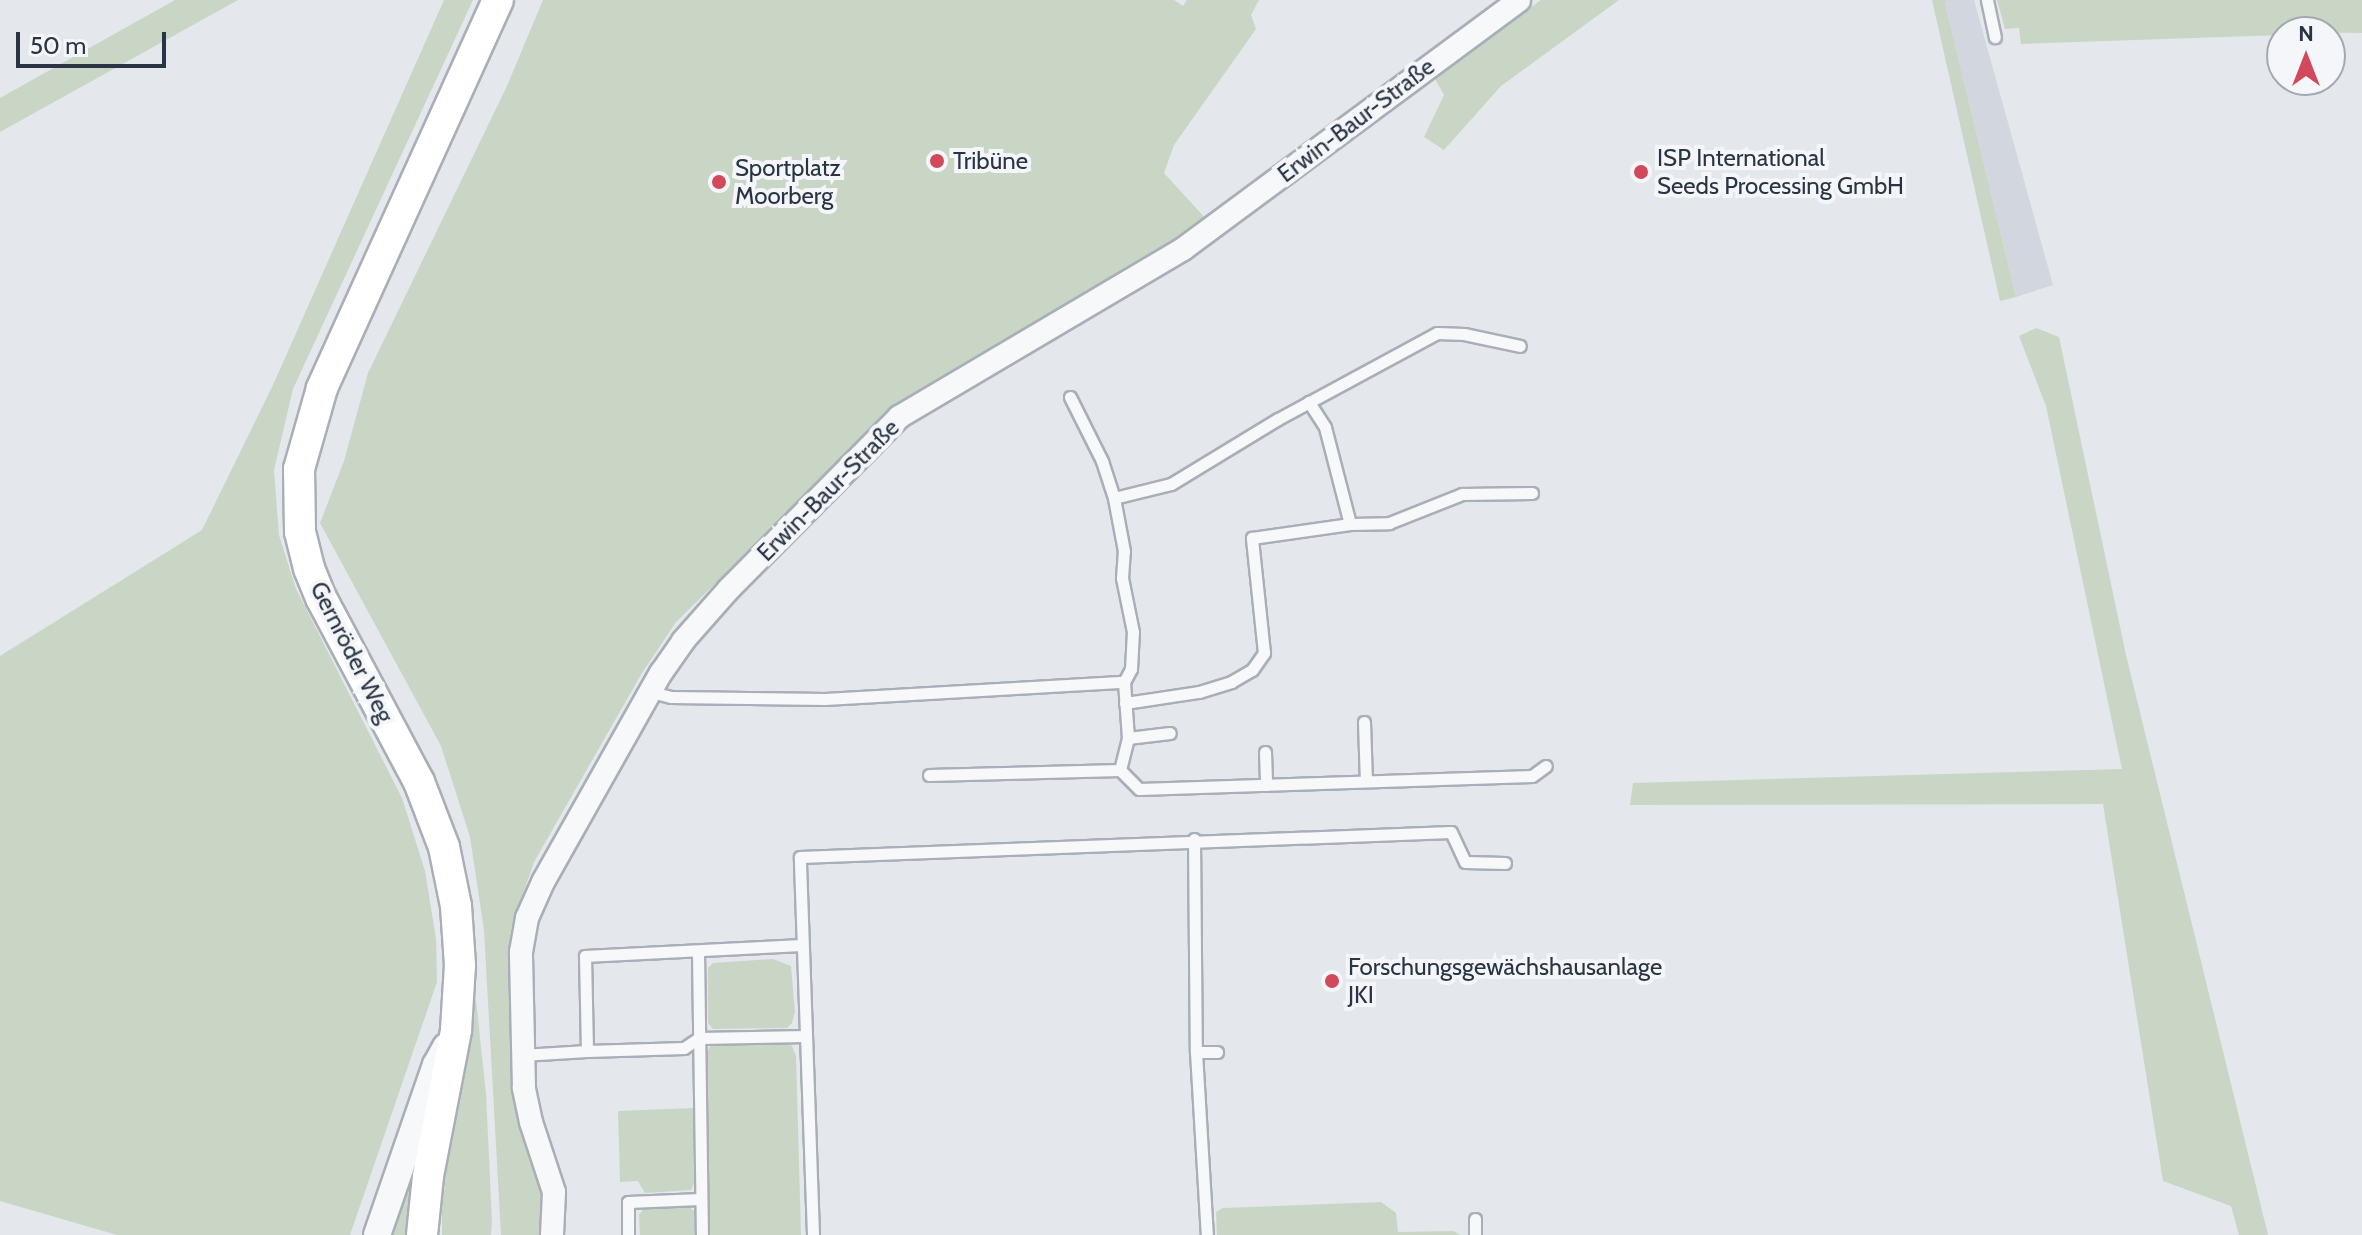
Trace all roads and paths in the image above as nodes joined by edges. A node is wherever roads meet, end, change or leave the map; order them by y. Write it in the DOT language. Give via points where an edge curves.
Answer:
graph roads {
  1 [pos="498,0"];
  2 [pos="1519,0"];
  3 [pos="1987,0"];
  4 [pos="1995,37"];
  5 [pos="1520,346"];
  6 [pos="1070,397"];
  7 [pos="1309,402"];
  8 [pos="1532,493"];
  9 [pos="1114,498"];
  10 [pos="1350,524"];
  11 [pos="1124,682"];
  12 [pos="651,692"];
  13 [pos="1125,703"];
  14 [pos="1364,722"];
  15 [pos="1170,733"];
  16 [pos="1128,738"];
  17 [pos="1265,752"];
  18 [pos="1546,766"];
  19 [pos="1120,770"];
  20 [pos="929,775"];
  21 [pos="1366,781"];
  22 [pos="1266,785"];
  23 [pos="1194,839"];
  24 [pos="1505,863"];
  25 [pos="801,945"];
  26 [pos="698,952"];
  27 [pos="456,1030"];
  28 [pos="806,1036"];
  29 [pos="699,1038"];
  30 [pos="587,1051"];
  31 [pos="1196,1052"];
  32 [pos="1217,1052"];
  33 [pos="522,1055"];
  34 [pos="700,1199"];
  35 [pos="1475,1219"];
  36 [pos="377,1235"];
  37 [pos="422,1235"];
  38 [pos="552,1235"];
  39 [pos="628,1235"];
  40 [pos="702,1235"];
  41 [pos="813,1235"];
  42 [pos="1207,1235"];
  43 [pos="1475,1235"];
  1 -- 27 [label="main road, Gernröder Weg" via="322,388 299,469 297,501 300,532 321,598 419,782 444,847 459,936"];
  2 -- 12 [label="street, Erwin-Baur-Straße" via="1183,249 899,417 729,589 683,641"];
  3 -- 4 [label="lane"];
  5 -- 7 [label="lane" via="1437,333"];
  6 -- 9 [label="lane"];
  7 -- 9 [label="lane" via="1171,484"];
  7 -- 10 [label="lane" via="1325,427"];
  8 -- 10 [label="lane" via="1462,494 1389,523"];
  9 -- 11 [label="lane" via="1133,632 1131,669"];
  10 -- 13 [label="lane" via="1252,538 1264,653 1252,670 1199,692"];
  11 -- 12 [label="lane" via="825,699 671,697"];
  11 -- 13 [label="lane"];
  12 -- 33 [label="street, Erwin-Baur-Straße" via="527,918 521,952"];
  13 -- 16 [label="lane"];
  14 -- 21 [label="lane"];
  15 -- 16 [label="lane"];
  16 -- 19 [label="lane"];
  17 -- 22 [label="lane"];
  18 -- 21 [label="lane" via="1532,776"];
  19 -- 20 [label="lane"];
  19 -- 22 [label="lane" via="1139,789"];
  21 -- 22 [label="lane"];
  23 -- 24 [label="lane" via="1451,832 1465,862"];
  23 -- 25 [label="lane" via="800,857"];
  23 -- 31 [label="lane"];
  25 -- 26 [label="lane"];
  25 -- 28 [label="lane"];
  26 -- 29 [label="lane"];
  26 -- 30 [label="lane" via="585,956"];
  27 -- 36 [label="street" via="436,1065"];
  27 -- 37 [label="main road, Gernröder Weg"];
  28 -- 29 [label="lane"];
  28 -- 41 [label="lane"];
  29 -- 30 [label="lane" via="684,1048"];
  29 -- 34 [label="lane"];
  30 -- 33 [label="lane"];
  31 -- 32 [label="lane"];
  31 -- 42 [label="lane"];
  33 -- 38 [label="street, Erwin-Baur-Straße" via="531,1122 554,1192"];
  34 -- 39 [label="lane" via="628,1202"];
  34 -- 40 [label="lane"];
  35 -- 43 [label="lane"];
}
